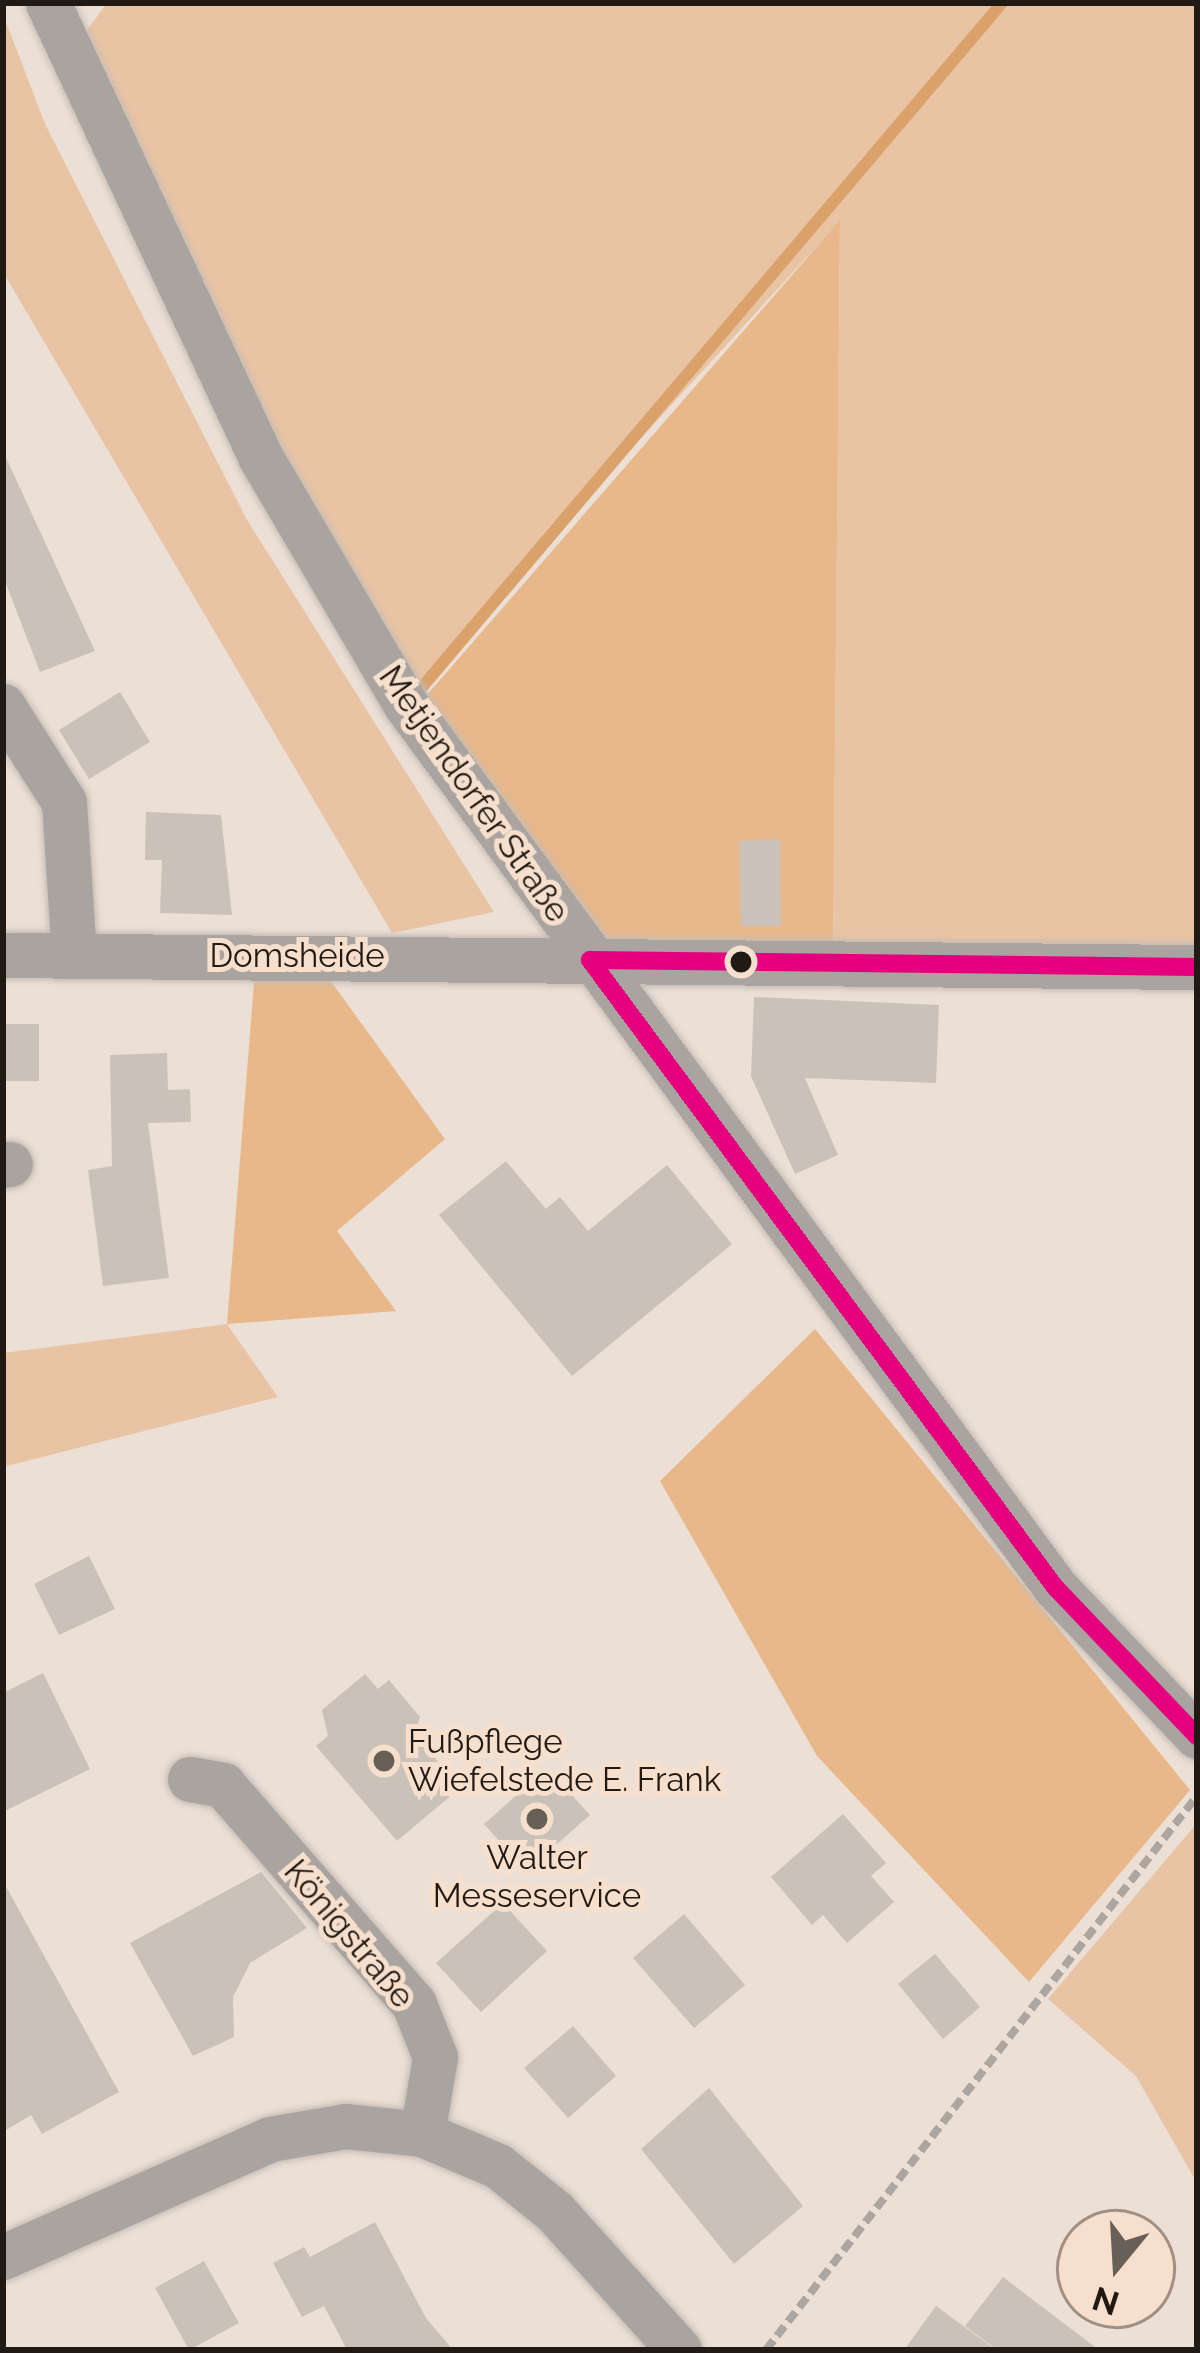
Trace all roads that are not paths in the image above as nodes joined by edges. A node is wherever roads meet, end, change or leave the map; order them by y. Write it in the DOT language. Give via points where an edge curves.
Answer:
graph roads {
  1 [pos="48,3"];
  2 [pos="3,706"];
  3 [pos="3,955"];
  4 [pos="74,956"];
  5 [pos="590,960"];
  6 [pos="1197,967"];
  7 [pos="1197,1736"];
  8 [pos="190,1779"];
  9 [pos="422,2134"];
  10 [pos="3,2257"];
  11 [pos="679,2350"];
  1 -- 5 [label="street, Metjendorfer Straße" via="261,458 406,705"];
  2 -- 4 [label="street" via="64,802"];
  3 -- 4 [label="street, Domsheide"];
  4 -- 5 [label="street, Domsheide"];
  5 -- 6 [label="street, Domsheide"];
  5 -- 7 [label="street, Metjendorfer Straße" via="1055,1587"];
  8 -- 9 [label="street, Königstraße" via="223,1785 414,2004 435,2057"];
  9 -- 10 [label="street" via="345,2126 270,2138"];
  9 -- 11 [label="street" via="498,2166 554,2211"];
}
